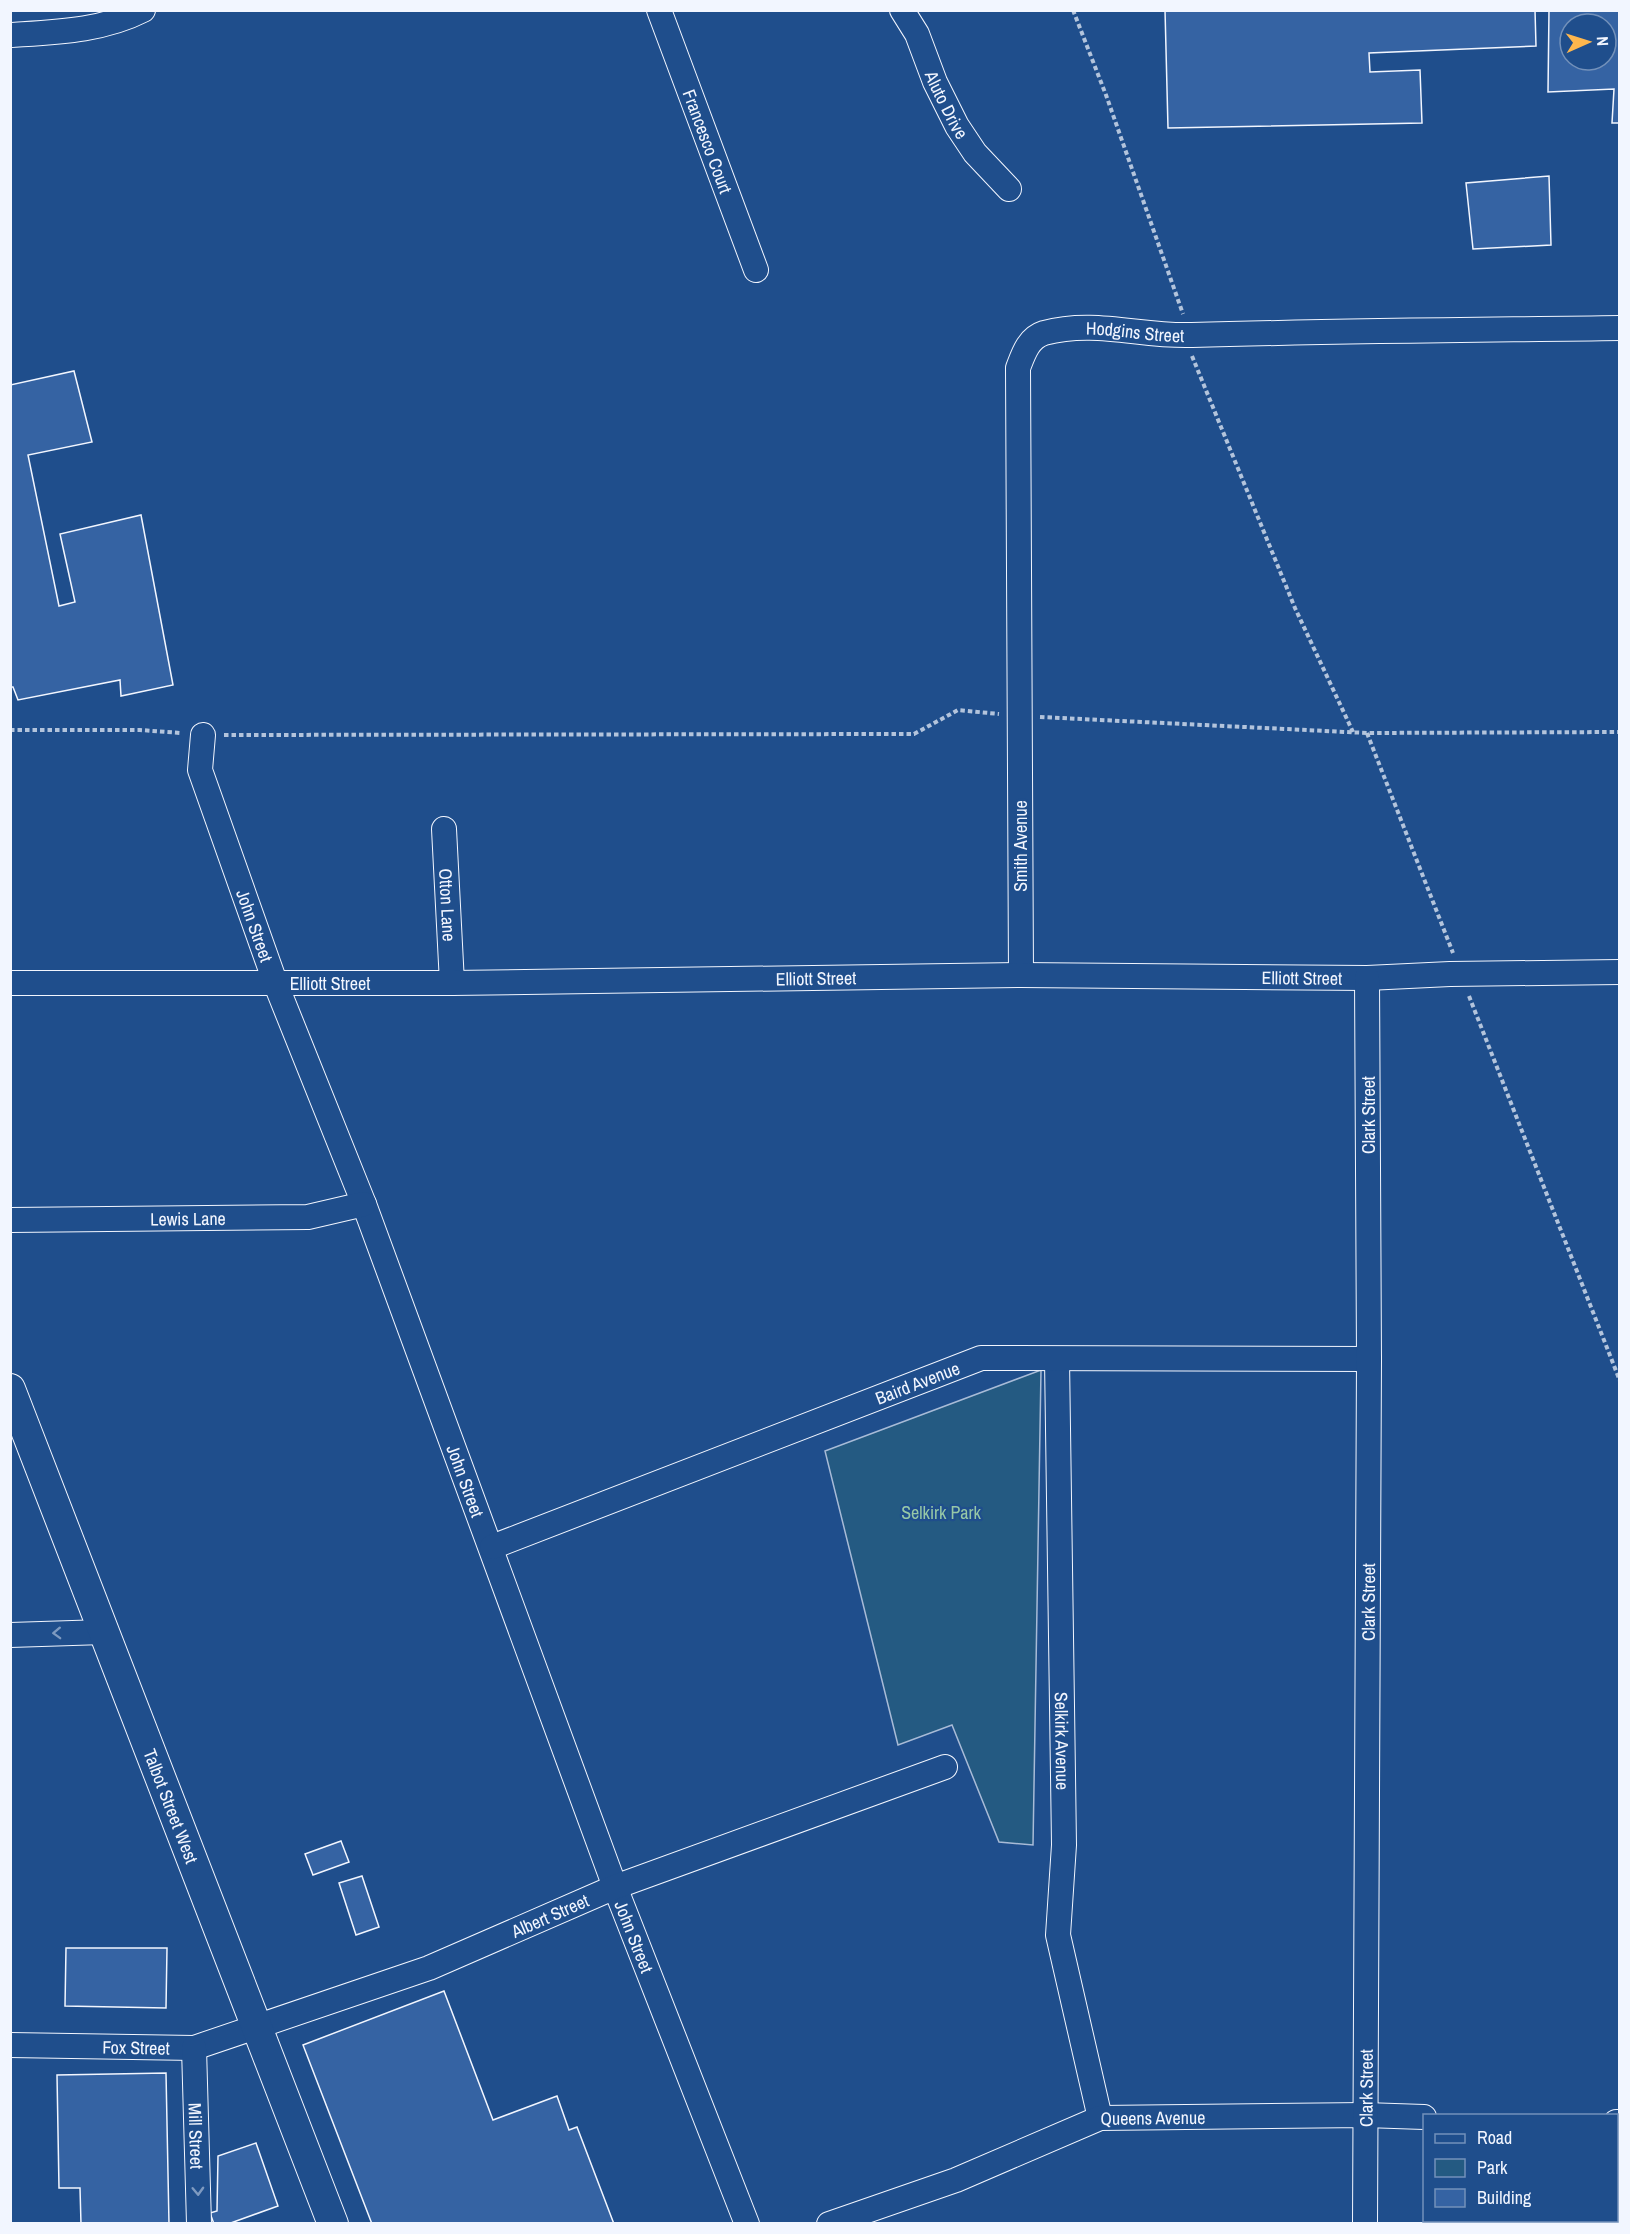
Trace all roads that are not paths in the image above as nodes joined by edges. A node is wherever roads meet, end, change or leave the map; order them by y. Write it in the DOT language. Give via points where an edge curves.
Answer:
graph roads {
  1 [pos="143,10"];
  2 [pos="659,10"];
  3 [pos="902,10"];
  4 [pos="10,35"];
  5 [pos="1010,189"];
  6 [pos="756,270"];
  7 [pos="1620,328"];
  8 [pos="1020,716"];
  9 [pos="203,735"];
  10 [pos="444,829"];
  11 [pos="1620,972"];
  12 [pos="1021,975"];
  13 [pos="1367,978"];
  14 [pos="275,982"];
  15 [pos="10,983"];
  16 [pos="452,983"];
  17 [pos="364,1204"];
  18 [pos="10,1220"];
  19 [pos="1057,1359"];
  20 [pos="1369,1359"];
  21 [pos="10,1389"];
  22 [pos="492,1547"];
  23 [pos="104,1632"];
  24 [pos="10,1635"];
  25 [pos="945,1767"];
  26 [pos="615,1887"];
  27 [pos="257,2028"];
  28 [pos="10,2045"];
  29 [pos="194,2048"];
  30 [pos="1365,2115"];
  31 [pos="1423,2117"];
  32 [pos="1100,2118"];
  33 [pos="199,2223"];
  34 [pos="333,2223"];
  35 [pos="747,2223"];
  36 [pos="829,2223"];
  37 [pos="1365,2223"];
  1 -- 4 [label="street" via="124,20 71,31"];
  2 -- 6 [label="street, Francesco Court"];
  3 -- 5 [label="street, Aluto Drive" via="917,34 957,126 975,153"];
  7 -- 8 [label="street, Hodgins Street" via="1191,335 1092,326 1040,334 1025,348 1018,368"];
  8 -- 12 [label="street, Smith Avenue"];
  9 -- 14 [label="street, John Street" via="200,770"];
  10 -- 16 [label="street, Otton Lane"];
  11 -- 13 [label="street, Elliott Street"];
  12 -- 13 [label="street, Elliott Street"];
  12 -- 16 [label="street, Elliott Street"];
  13 -- 20 [label="street, Clark Street"];
  14 -- 15 [label="street, Elliott Street"];
  14 -- 16 [label="street, Elliott Street"];
  14 -- 17 [label="street, John Street"];
  17 -- 18 [label="street, Lewis Lane" via="308,1217"];
  17 -- 22 [label="street, John Street"];
  19 -- 20 [label="street, Baird Avenue"];
  19 -- 22 [label="street, Baird Avenue" via="981,1358"];
  19 -- 32 [label="street, Selkirk Avenue" via="1064,1845 1058,1935"];
  20 -- 30 [label="street, Clark Street"];
  21 -- 23 [label="main road, Talbot Street West"];
  22 -- 26 [label="street, John Street"];
  23 -- 24 [label="street, one-way"];
  23 -- 27 [label="main road, Talbot Street West"];
  25 -- 26 [label="street, Albert Street"];
  26 -- 27 [label="street, Albert Street" via="429,1968"];
  26 -- 35 [label="street, John Street"];
  27 -- 29 [label="street, Fox Street"];
  27 -- 34 [label="main road, Talbot Street West"];
  28 -- 29 [label="street, Fox Street"];
  29 -- 33 [label="street, Mill Street, one-way"];
  30 -- 31 [label="street, Queens Avenue"];
  30 -- 32 [label="street, Queens Avenue"];
  30 -- 37 [label="street, Clark Street"];
  32 -- 36 [label="street, Queens Avenue" via="956,2180"];
}
